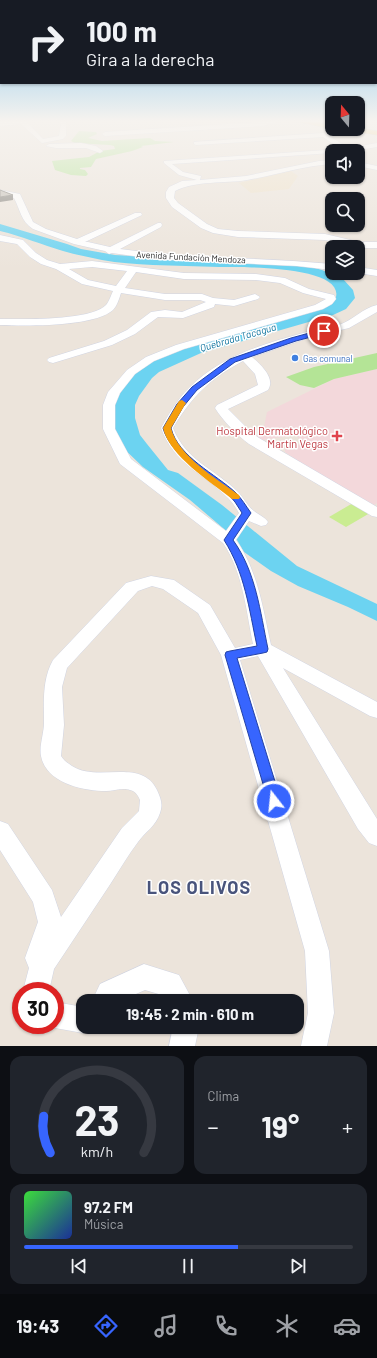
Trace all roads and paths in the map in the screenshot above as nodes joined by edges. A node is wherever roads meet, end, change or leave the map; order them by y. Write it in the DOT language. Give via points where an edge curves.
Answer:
graph roads {
  1 [pos="177,171"];
  2 [pos="268,171"];
  3 [pos="181,174"];
  4 [pos="215,180"];
  5 [pos="174,186"];
  6 [pos="0,192"];
  7 [pos="138,215"];
  8 [pos="158,225"];
  9 [pos="0,238"];
  10 [pos="77,242"];
  11 [pos="377,245"];
  12 [pos="108,251"];
  13 [pos="92,263"];
  14 [pos="325,266"];
  15 [pos="59,267"];
  16 [pos="132,269"];
  17 [pos="365,271"];
  18 [pos="377,273"];
  19 [pos="118,290"];
  20 [pos="255,297"];
  21 [pos="211,301"];
  22 [pos="377,308"];
  23 [pos="0,322"];
  24 [pos="245,356"];
  25 [pos="53,360"];
  26 [pos="377,512"];
  27 [pos="245,516"];
  28 [pos="261,522"];
  29 [pos="230,538"];
  30 [pos="263,649"];
  31 [pos="230,655"];
  32 [pos="377,711"];
  33 [pos="0,831"];
  34 [pos="377,836"];
  35 [pos="43,964"];
  36 [pos="38,982"];
  37 [pos="109,994"];
  38 [pos="176,994"];
  39 [pos="64,1017"];
  40 [pos="76,1019"];
  41 [pos="185,1034"];
  42 [pos="182,1046"];
  43 [pos="314,1046"];
  1 -- 3 [label="street"];
  2 -- 4 [label="street" via="246,178"];
  3 -- 4 [label="street"];
  3 -- 5 [label="street" via="181,180"];
  4 -- 5 [label="street" via="185,182"];
  5 -- 11 [label="street" via="170,198 175,205 204,226 216,231 325,237"];
  6 -- 10 [label="street, Avenida Fundación Mendoza" via="17,196 28,221 39,228"];
  7 -- 10 [label="street"];
  8 -- 12 [label="street"];
  9 -- 15 [label="street" via="20,242 33,255"];
  10 -- 12 [label="street, Avenida Fundación Mendoza"];
  12 -- 13 [label="street"];
  12 -- 14 [label="street, Avenida Fundación Mendoza" via="296,262"];
  13 -- 15 [label="street"];
  13 -- 16 [label="street"];
  15 -- 19 [label="street" via="85,282"];
  16 -- 19 [label="street" via="131,277"];
  16 -- 29 [label="street" via="184,276 282,280 306,291 331,297 319,308 187,344 150,359 131,372 114,392 109,405 109,429 125,461"];
  17 -- 18 [label="street"];
  19 -- 21 [label="street" via="165,296 202,297"];
  19 -- 23 [label="street" via="111,307 103,312 38,322"];
  20 -- 21 [label="street" via="234,303"];
  21 -- 25 [label="street" via="210,305 187,314 155,314 131,332 108,343"];
  22 -- 24 [label="street" via="350,324 307,335"];
  24 -- 26 [label="street" via="264,378 264,386 221,408 223,411 254,441"];
  24 -- 27 [label="street" via="232,361 194,388 167,428 168,434 186,457 239,501"];
  27 -- 28 [label="street"];
  27 -- 29 [label="street"];
  29 -- 30 [label="street" via="247,576"];
  30 -- 31 [label="street"];
  30 -- 32 [label="street"];
  30 -- 34 [label="street" via="362,816"];
  31 -- 35 [label="street" via="204,609 168,584 151,581 132,587 59,665 53,687 54,725 51,756 56,766 72,777 84,780 129,780 142,785 151,800 151,807 148,816 130,835"];
  31 -- 43 [label="street" via="317,951 321,1014"];
  33 -- 35 [label="street" via="44,898 50,922 37,958"];
  35 -- 36 [label="street"];
  37 -- 38 [label="street" via="144,977 170,984"];
  39 -- 40 [label="street"];
  41 -- 42 [label="street"];
}
